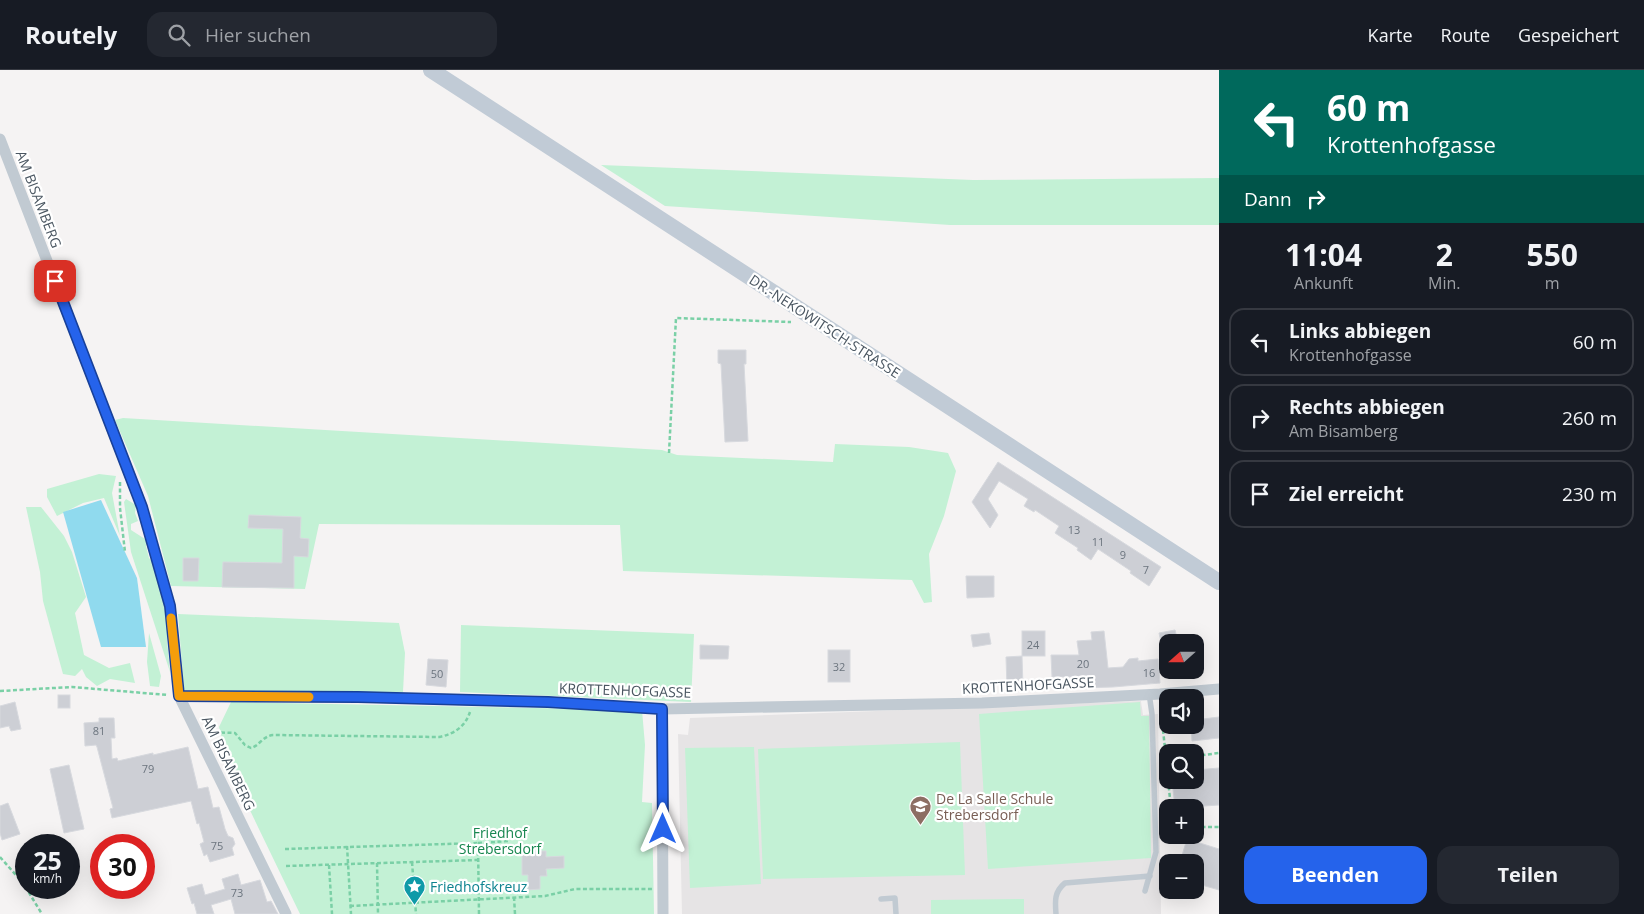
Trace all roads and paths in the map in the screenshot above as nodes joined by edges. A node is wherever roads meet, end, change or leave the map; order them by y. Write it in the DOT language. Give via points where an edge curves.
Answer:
graph roads {
  1 [pos="431,70"];
  2 [pos="0,139"];
  3 [pos="792,322"];
  4 [pos="669,453"];
  5 [pos="127,467"];
  6 [pos="125,552"];
  7 [pos="1219,582"];
  8 [pos="1219,689"];
  9 [pos="0,691"];
  10 [pos="1149,693"];
  11 [pos="179,696"];
  12 [pos="471,700"];
  13 [pos="662,709"];
  14 [pos="197,731"];
  15 [pos="1219,753"];
  16 [pos="1204,755"];
  17 [pos="1204,827"];
  18 [pos="1219,827"];
  19 [pos="509,842"];
  20 [pos="478,843"];
  21 [pos="347,846"];
  22 [pos="285,849"];
  23 [pos="0,857"];
  24 [pos="478,860"];
  25 [pos="412,862"];
  26 [pos="377,863"];
  27 [pos="329,864"];
  28 [pos="348,864"];
  29 [pos="286,866"];
  30 [pos="1150,876"];
  31 [pos="663,889"];
  32 [pos="1145,891"];
  33 [pos="514,897"];
  34 [pos="479,898"];
  35 [pos="881,899"];
  36 [pos="415,902"];
  37 [pos="378,905"];
  38 [pos="350,906"];
  39 [pos="42,914"];
  40 [pos="286,914"];
  41 [pos="332,914"];
  42 [pos="351,914"];
  43 [pos="378,914"];
  44 [pos="416,914"];
  45 [pos="479,914"];
  46 [pos="515,914"];
  47 [pos="663,914"];
  48 [pos="896,914"];
  49 [pos="1056,914"];
  1 -- 7 [label="main road, DR.-NEKOWITSCH-STRASSE"];
  2 -- 5 [label="street, AM BISAMBERG"];
  3 -- 4 [label="path" via="676,318"];
  5 -- 6 [label="path" via="119,484"];
  5 -- 11 [label="street, AM BISAMBERG" via="142,507 170,606"];
  8 -- 10 [label="street, KROTTENHOFGASSE"];
  9 -- 11 [label="path" via="72,686"];
  10 -- 13 [label="street, KROTTENHOFGASSE" via="982,703"];
  10 -- 30 [label="lane" via="1156,852"];
  11 -- 12 [label="street, KROTTENHOFGASSE"];
  11 -- 14 [label="street, AM BISAMBERG"];
  12 -- 13 [label="street, KROTTENHOFGASSE"];
  12 -- 14 [label="path" via="464,724 439,737 273,735 251,748 235,734"];
  13 -- 31 [label="street"];
  14 -- 40 [label="street, AM BISAMBERG"];
  15 -- 16 [label="path"];
  17 -- 18 [label="path"];
  19 -- 20 [label="path"];
  20 -- 21 [label="path"];
  20 -- 24 [label="path"];
  21 -- 22 [label="path"];
  21 -- 28 [label="path"];
  23 -- 39 [label="path" via="23,883"];
  24 -- 25 [label="path"];
  24 -- 34 [label="path"];
  25 -- 26 [label="path"];
  25 -- 36 [label="path"];
  26 -- 28 [label="path"];
  26 -- 37 [label="path"];
  27 -- 28 [label="path"];
  27 -- 29 [label="path"];
  27 -- 41 [label="path"];
  28 -- 38 [label="path"];
  30 -- 32 [label="lane"];
  30 -- 49 [label="lane" via="1065,883 1055,897"];
  31 -- 33 [label="path" via="575,889 545,896"];
  31 -- 47 [label="street"];
  33 -- 34 [label="path"];
  33 -- 46 [label="path"];
  34 -- 36 [label="path"];
  34 -- 45 [label="path"];
  35 -- 48 [label="lane" via="895,898"];
  36 -- 37 [label="path"];
  36 -- 44 [label="path"];
  37 -- 38 [label="path"];
  37 -- 43 [label="path"];
  38 -- 42 [label="path"];
}
